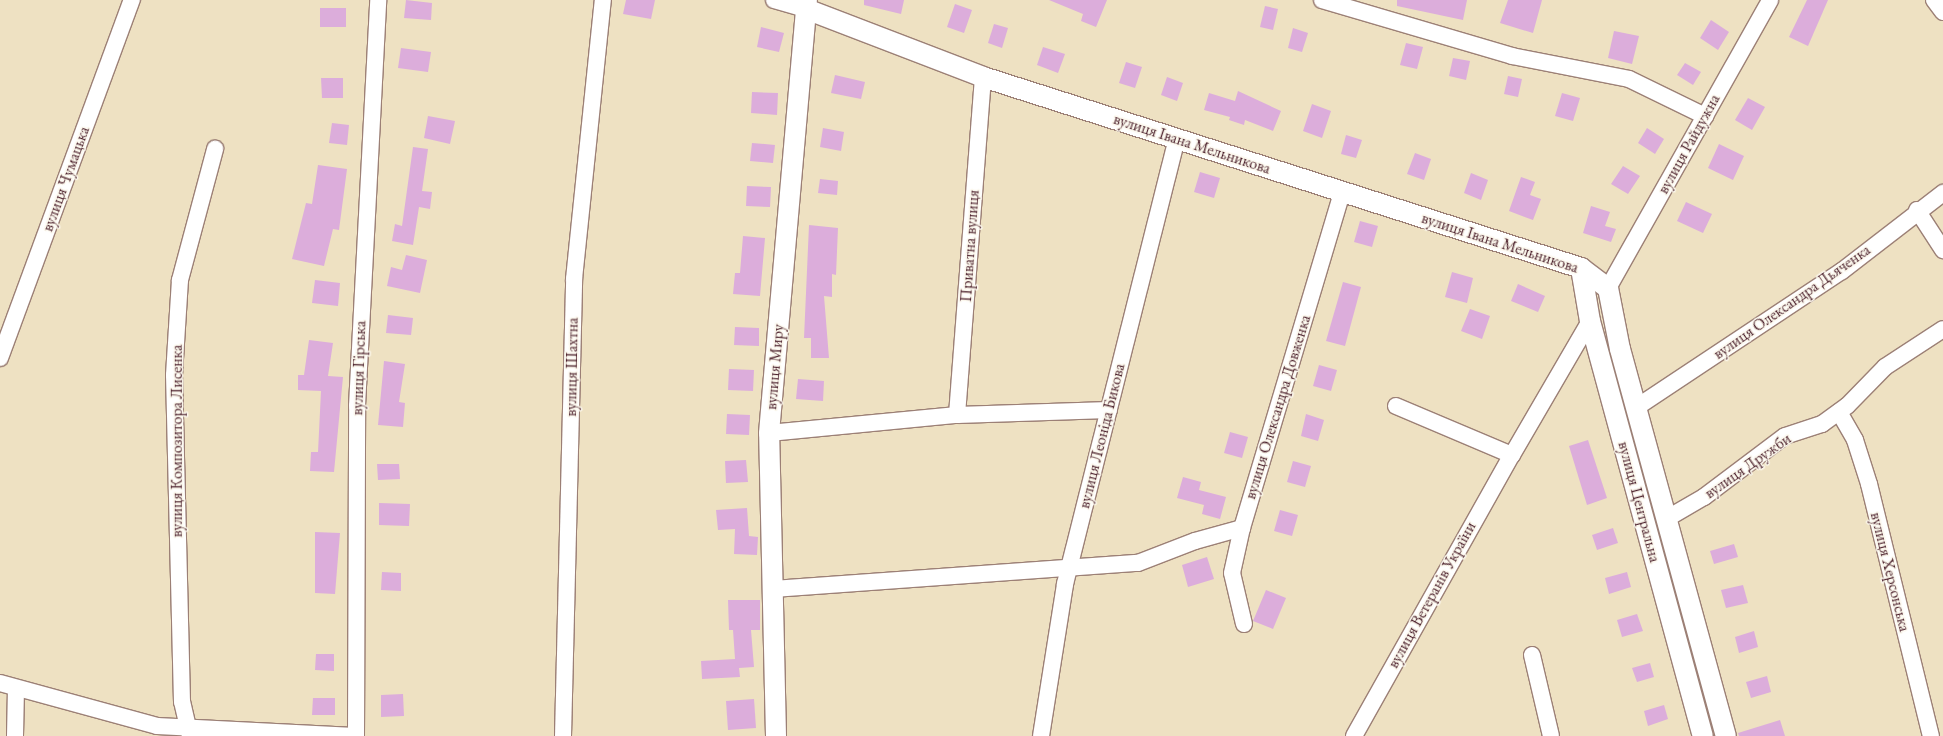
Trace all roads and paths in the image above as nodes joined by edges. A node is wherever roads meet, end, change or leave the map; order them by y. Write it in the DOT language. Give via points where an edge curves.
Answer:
graph roads {
  1 [pos="132,0"];
  2 [pos="378,0"];
  3 [pos="603,0"];
  4 [pos="774,0"];
  5 [pos="1322,0"];
  6 [pos="1770,0"];
  7 [pos="1934,0"];
  8 [pos="807,5"];
  9 [pos="1943,12"];
  10 [pos="983,77"];
  11 [pos="1705,116"];
  12 [pos="1176,139"];
  13 [pos="215,149"];
  14 [pos="1342,192"];
  15 [pos="1943,193"];
  16 [pos="1918,210"];
  17 [pos="1943,250"];
  18 [pos="1581,268"];
  19 [pos="1608,288"];
  20 [pos="1590,321"];
  21 [pos="1943,329"];
  22 [pos="0,358"];
  23 [pos="1396,406"];
  24 [pos="1637,407"];
  25 [pos="1109,410"];
  26 [pos="1839,412"];
  27 [pos="957,415"];
  28 [pos="769,433"];
  29 [pos="1512,455"];
  30 [pos="1666,519"];
  31 [pos="1242,528"];
  32 [pos="1069,571"];
  33 [pos="772,589"];
  34 [pos="1244,624"];
  35 [pos="1532,655"];
  36 [pos="0,683"];
  37 [pos="16,688"];
  38 [pos="190,733"];
  39 [pos="15,736"];
  40 [pos="356,736"];
  41 [pos="563,736"];
  42 [pos="776,736"];
  43 [pos="1041,736"];
  44 [pos="1354,736"];
  45 [pos="1551,736"];
  46 [pos="1703,736"];
  47 [pos="1726,736"];
  48 [pos="1932,736"];
  1 -- 22 [label="street, вулиця Чумацька"];
  2 -- 40 [label="street, вулиця Гірська" via="357,406"];
  3 -- 41 [label="street, вулиця Шахтна" via="574,280"];
  4 -- 8 [label="street, вулиця Івана Мельникова"];
  5 -- 11 [label="street" via="1512,56 1629,79"];
  6 -- 11 [label="street, вулиця Райдужна"];
  7 -- 9 [label="street"];
  8 -- 10 [label="street, вулиця Івана Мельникова"];
  8 -- 28 [label="street, вулиця Миру"];
  10 -- 12 [label="street, вулиця Івана Мельникова"];
  10 -- 27 [label="street, Приватна вулиця"];
  11 -- 19 [label="street, вулиця Райдужна"];
  12 -- 14 [label="street, вулиця Івана Мельникова"];
  12 -- 25 [label="street, вулиця Леоніда Бикова"];
  13 -- 38 [label="street, вулиця Композитора Лисенка" via="180,280 174,375 182,702"];
  14 -- 18 [label="street, вулиця Івана Мельникова"];
  14 -- 31 [label="street, вулиця Олександра Довженка"];
  15 -- 16 [label="street, вулиця Олександра Дьяченка"];
  16 -- 17 [label="street"];
  16 -- 24 [label="street, вулиця Олександра Дьяченка" via="1842,271"];
  18 -- 19 [label="street, вулиця Івана Мельникова"];
  18 -- 20 [label="street, вулиця Центральна"];
  19 -- 20 [label="street"];
  19 -- 24 [label="street, вулиця Центральна" via="1620,349"];
  20 -- 29 [label="street, вулиця Ветеранів України"];
  20 -- 46 [label="street, вулиця Центральна"];
  21 -- 26 [label="street, вулиця Дружби" via="1885,367"];
  23 -- 29 [label="street"];
  24 -- 30 [label="street, вулиця Центральна"];
  25 -- 27 [label="street"];
  25 -- 32 [label="street, вулиця Леоніда Бикова"];
  26 -- 30 [label="street, вулиця Дружби" via="1822,424 1785,436 1704,497"];
  26 -- 48 [label="street, вулиця Херсонська" via="1855,440 1868,484"];
  27 -- 28 [label="street"];
  28 -- 33 [label="street, вулиця Миру"];
  29 -- 44 [label="street, вулиця Ветеранів України"];
  30 -- 47 [label="street, вулиця Центральна"];
  31 -- 32 [label="street" via="1195,541 1138,563"];
  31 -- 34 [label="street, вулиця Олександра Довженка" via="1232,573"];
  32 -- 33 [label="street"];
  32 -- 43 [label="street, вулиця Леоніда Бикова"];
  33 -- 42 [label="street, вулиця Миру"];
  35 -- 45 [label="street"];
  36 -- 37 [label="street"];
  37 -- 38 [label="street"];
  37 -- 39 [label="street"];
  38 -- 40 [label="street"];
}
